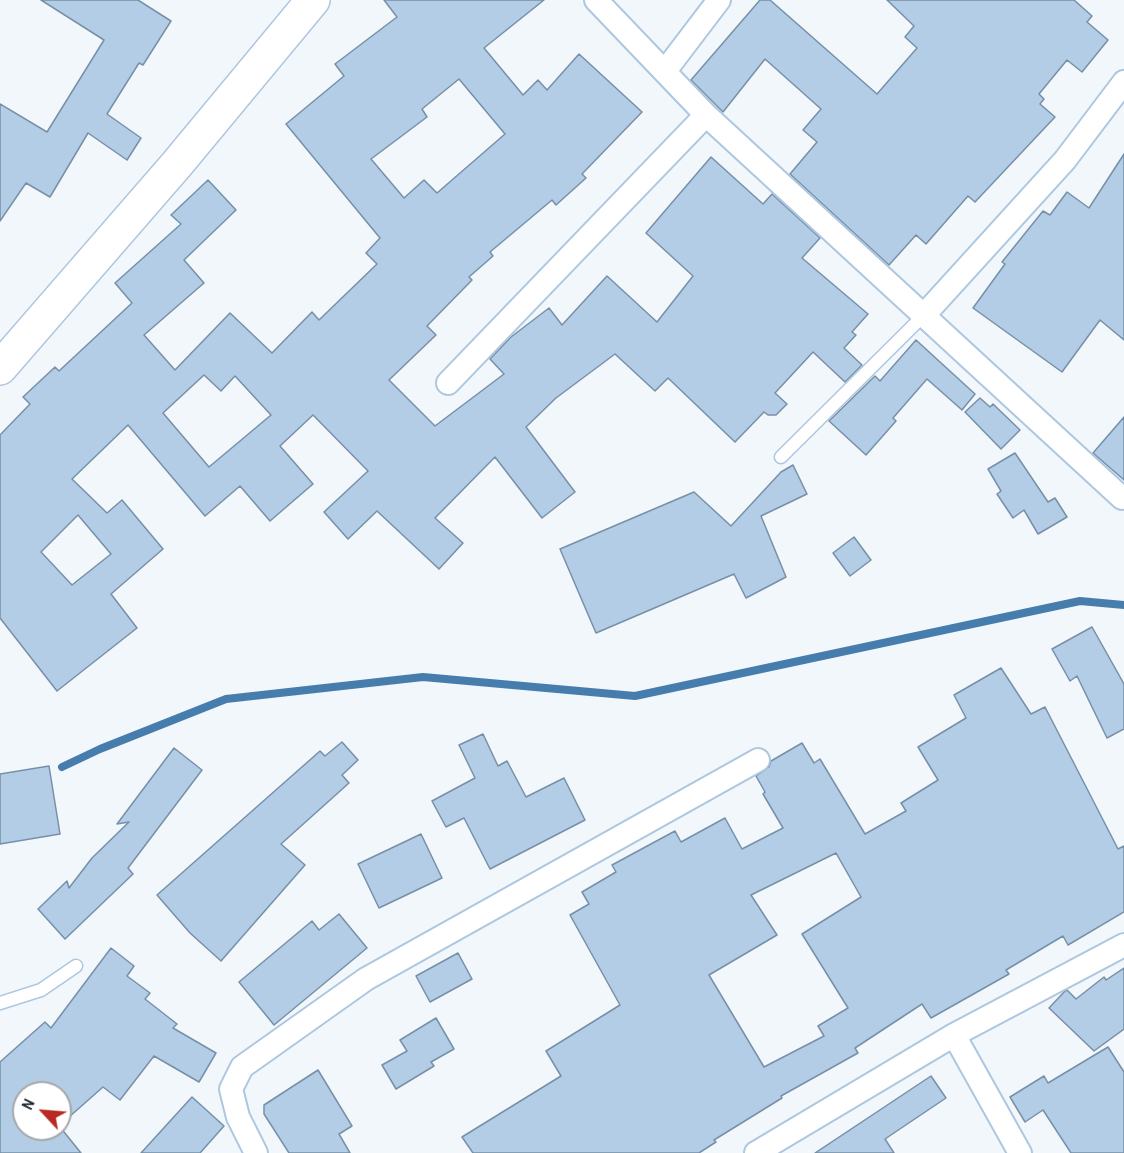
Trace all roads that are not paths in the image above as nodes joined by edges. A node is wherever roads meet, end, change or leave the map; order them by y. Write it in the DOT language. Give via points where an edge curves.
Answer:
graph roads {
  1 [pos="313,0"];
  2 [pos="596,0"];
  3 [pos="719,0"];
  4 [pos="666,71"];
  5 [pos="1124,82"];
  6 [pos="706,115"];
  7 [pos="925,314"];
  8 [pos="0,368"];
  9 [pos="448,382"];
  10 [pos="781,457"];
  11 [pos="1122,498"];
  12 [pos="758,760"];
  13 [pos="1124,945"];
  14 [pos="76,966"];
  15 [pos="0,1003"];
  16 [pos="954,1035"];
  17 [pos="256,1153"];
  18 [pos="756,1153"];
  19 [pos="1020,1153"];
  1 -- 8 [label="main road"];
  2 -- 4 [label="street"];
  3 -- 4 [label="street"];
  4 -- 6 [label="street"];
  5 -- 7 [label="street" via="1065,160"];
  6 -- 7 [label="street"];
  6 -- 9 [label="street"];
  7 -- 10 [label="lane"];
  7 -- 11 [label="street"];
  12 -- 17 [label="street" via="366,979 242,1067 231,1089 238,1117"];
  13 -- 16 [label="street"];
  14 -- 15 [label="lane" via="41,990"];
  16 -- 18 [label="street"];
  16 -- 19 [label="street"];
}
